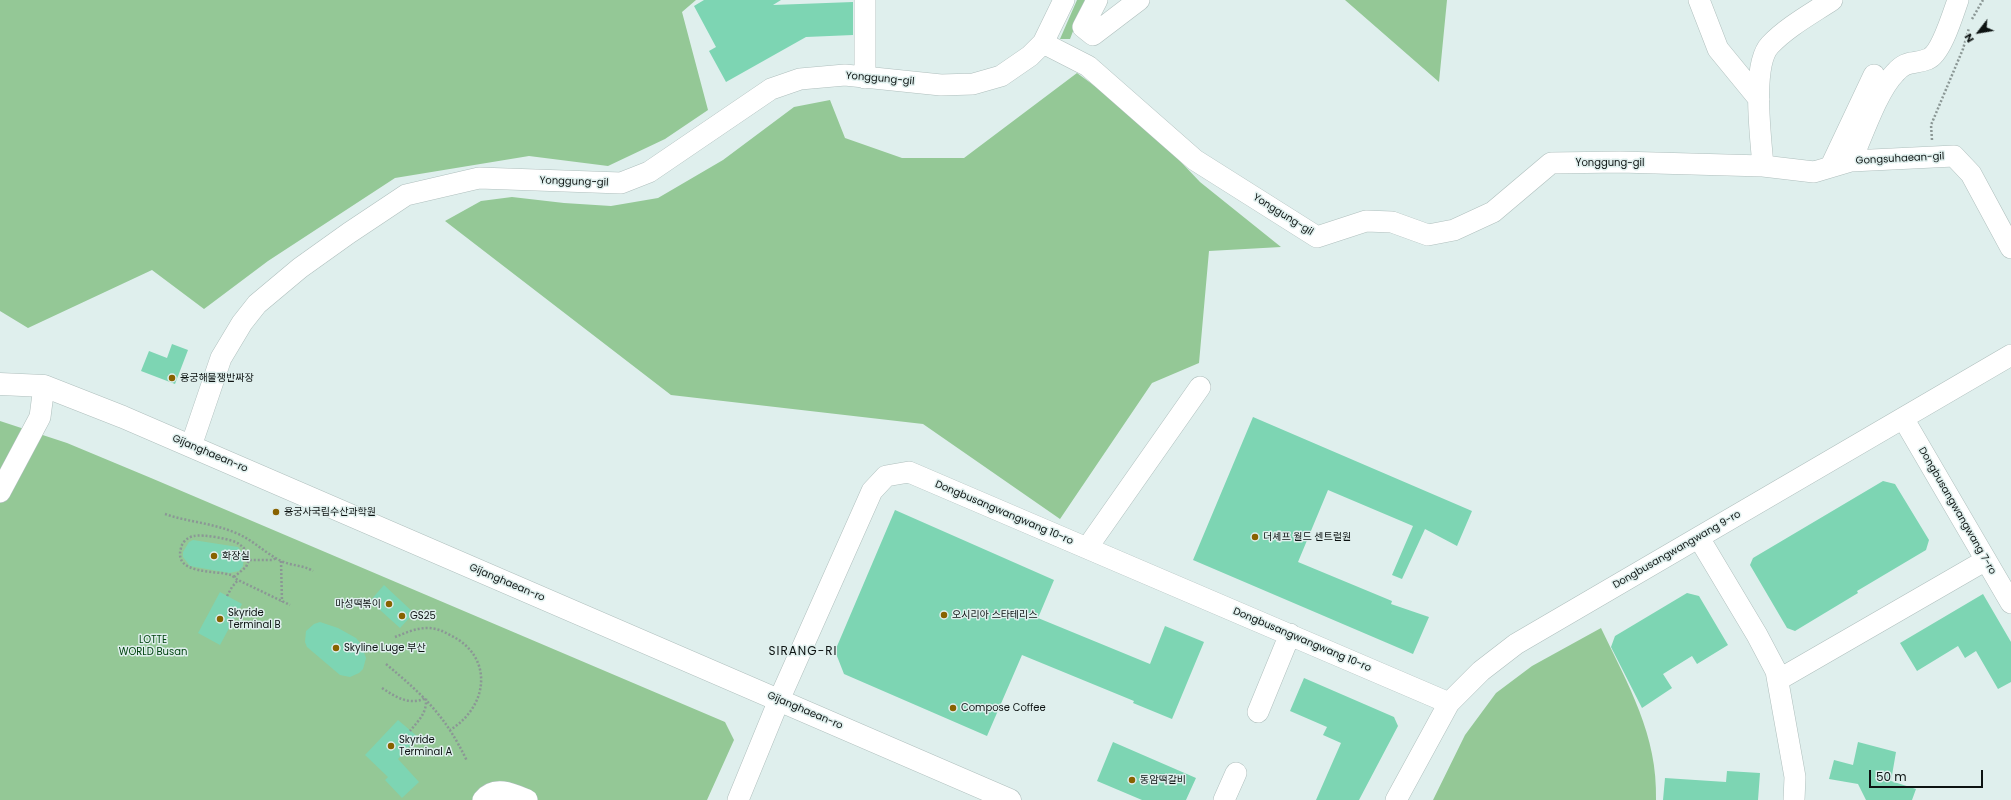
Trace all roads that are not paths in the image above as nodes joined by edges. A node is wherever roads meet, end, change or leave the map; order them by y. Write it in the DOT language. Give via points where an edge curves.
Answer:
graph roads {
  1 [pos="865,0"];
  2 [pos="1064,0"];
  3 [pos="1097,0"];
  4 [pos="1139,0"];
  5 [pos="1699,0"];
  6 [pos="1832,0"];
  7 [pos="1958,0"];
  8 [pos="1043,43"];
  9 [pos="1874,75"];
  10 [pos="865,78"];
  11 [pos="1759,100"];
  12 [pos="1841,163"];
  13 [pos="1763,166"];
  14 [pos="2011,248"];
  15 [pos="2011,355"];
  16 [pos="1,383"];
  17 [pos="44,386"];
  18 [pos="1200,387"];
  19 [pos="1903,418"];
  20 [pos="191,446"];
  21 [pos="0,492"];
  22 [pos="1699,538"];
  23 [pos="1087,548"];
  24 [pos="1986,560"];
  25 [pos="2011,603"];
  26 [pos="1290,634"];
  27 [pos="1778,680"];
  28 [pos="779,700"];
  29 [pos="1449,702"];
  30 [pos="1258,712"];
  31 [pos="1236,773"];
  32 [pos="483,800"];
  33 [pos="527,800"];
  34 [pos="738,800"];
  35 [pos="1010,800"];
  36 [pos="1224,800"];
  37 [pos="1396,800"];
  38 [pos="1794,800"];
  1 -- 10 [label="street"];
  2 -- 8 [label="street, Yonggung-gil"];
  3 -- 4 [label="street" via="1083,27 1093,35"];
  5 -- 11 [label="street" via="1718,49"];
  6 -- 11 [label="street" via="1769,46 1760,66"];
  7 -- 12 [label="street" via="1938,48 1927,60 1908,62 1895,72 1885,84"];
  8 -- 10 [label="street, Yonggung-gil" via="1030,56 1001,76 973,84 942,85"];
  8 -- 13 [label="street, Yonggung-gil" via="1088,66 1195,160 1317,237 1366,221 1392,222 1428,235 1454,230 1493,212 1551,163"];
  9 -- 12 [label="street"];
  10 -- 20 [label="street, Yonggung-gil" via="845,76 800,79 771,89 649,172 620,183 479,178 406,195 300,268 257,304 221,358"];
  11 -- 13 [label="street"];
  12 -- 13 [label="street, Gongsuhaean-gil" via="1814,172"];
  12 -- 14 [label="street, Gongsuhaean-gil" via="1954,156 1971,174"];
  15 -- 19 [label="street, Dongbusangwangwang 9-ro"];
  16 -- 17 [label="main road, Gijanghaean-ro"];
  17 -- 20 [label="main road, Gijanghaean-ro"];
  17 -- 21 [label="street" via="40,417"];
  18 -- 23 [label="street"];
  19 -- 22 [label="street, Dongbusangwangwang 9-ro"];
  19 -- 24 [label="street, Dongbusangwangwang 7-ro"];
  20 -- 28 [label="main road, Gijanghaean-ro"];
  22 -- 27 [label="street" via="1757,635"];
  22 -- 29 [label="street, Dongbusangwangwang 9-ro" via="1516,644 1481,671"];
  23 -- 26 [label="street, Dongbusangwangwang 10-ro"];
  23 -- 28 [label="street, Dongbusangwangwang 10-ro" via="909,472 886,476 872,491"];
  24 -- 25 [label="street, Dongbusangwangwang 7-ro"];
  24 -- 27 [label="street"];
  26 -- 29 [label="street, Dongbusangwangwang 10-ro"];
  26 -- 30 [label="street"];
  27 -- 38 [label="street" via="1795,777"];
  28 -- 34 [label="street, Dongbusangwangwang 10-ro"];
  28 -- 35 [label="main road, Gijanghaean-ro"];
  29 -- 37 [label="street, Dongbusangwangwang 9-ro"];
  31 -- 36 [label="street"];
  32 -- 33 [label="street" via="486,796 506,791"];
}
